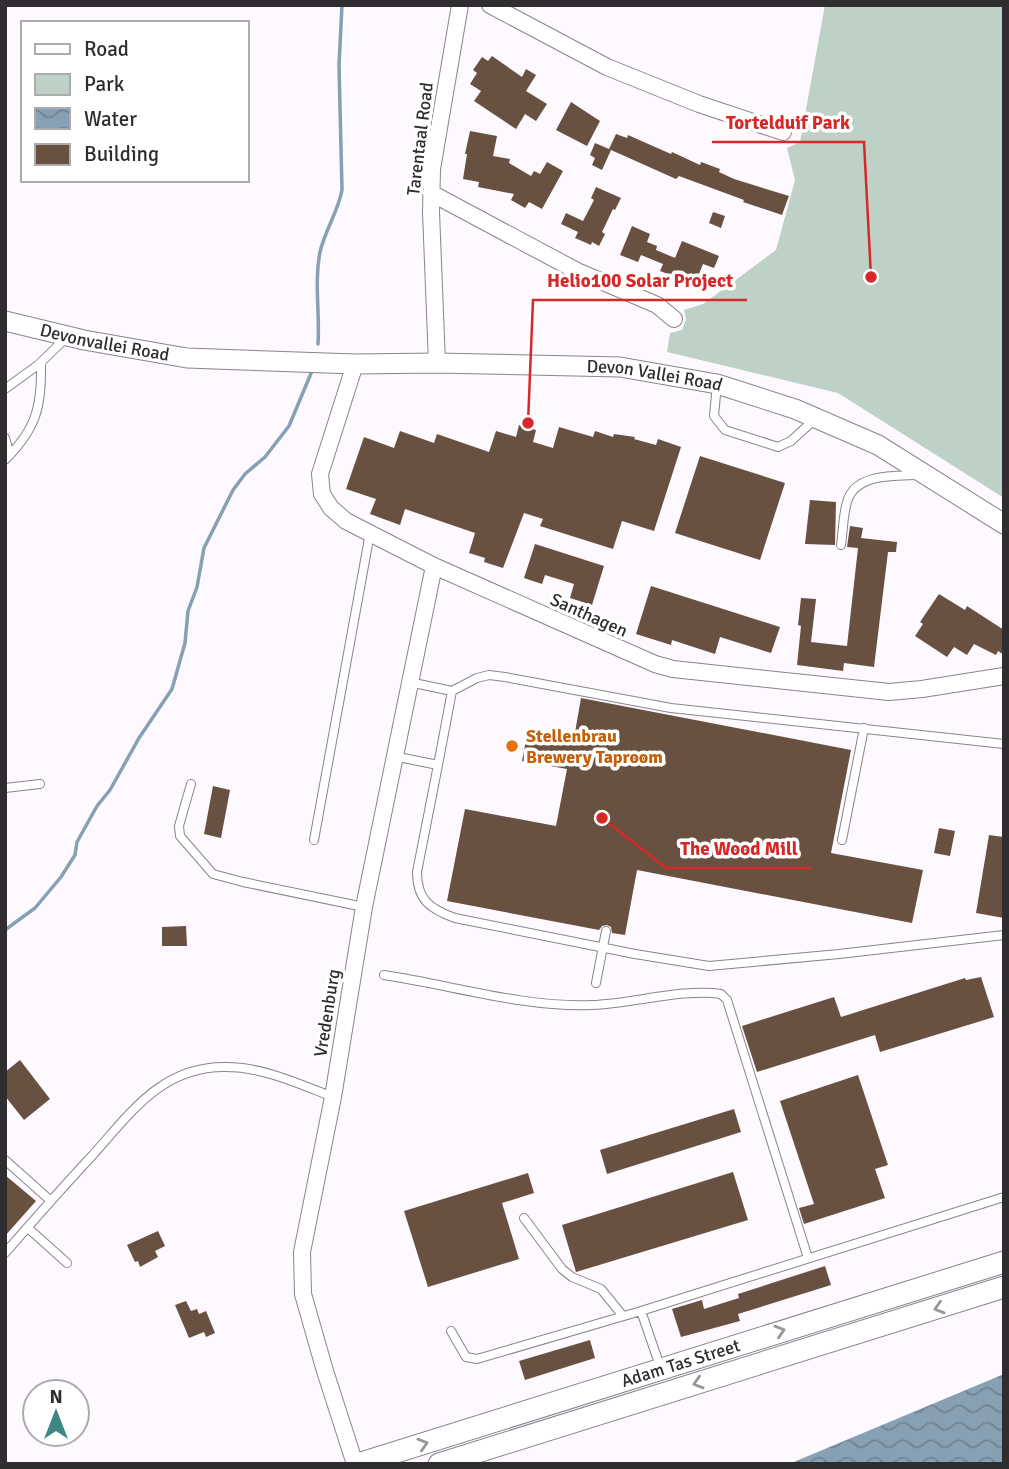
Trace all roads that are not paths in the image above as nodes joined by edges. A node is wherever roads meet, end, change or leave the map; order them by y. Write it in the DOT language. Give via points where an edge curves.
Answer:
graph roads {
  1 [pos="460,5"];
  2 [pos="490,5"];
  3 [pos="783,132"];
  4 [pos="431,193"];
  5 [pos="674,319"];
  6 [pos="5,321"];
  7 [pos="68,336"];
  8 [pos="41,362"];
  9 [pos="273,362"];
  10 [pos="437,363"];
  11 [pos="355,364"];
  12 [pos="716,384"];
  13 [pos="7,386"];
  14 [pos="816,418"];
  15 [pos="5,438"];
  16 [pos="8,457"];
  17 [pos="928,474"];
  18 [pos="1004,524"];
  19 [pos="370,533"];
  20 [pos="841,545"];
  21 [pos="435,566"];
  22 [pos="1004,676"];
  23 [pos="409,682"];
  24 [pos="452,691"];
  25 [pos="864,729"];
  26 [pos="1004,744"];
  27 [pos="393,756"];
  28 [pos="438,765"];
  29 [pos="40,784"];
  30 [pos="191,784"];
  31 [pos="5,788"];
  32 [pos="314,840"];
  33 [pos="842,840"];
  34 [pos="364,907"];
  35 [pos="606,931"];
  36 [pos="1004,935"];
  37 [pos="603,948"];
  38 [pos="384,975"];
  39 [pos="596,983"];
  40 [pos="334,1097"];
  41 [pos="5,1160"];
  42 [pos="1004,1197"];
  43 [pos="51,1201"];
  44 [pos="524,1218"];
  45 [pos="28,1228"];
  46 [pos="5,1253"];
  47 [pos="808,1258"];
  48 [pos="1004,1262"];
  49 [pos="67,1263"];
  50 [pos="1004,1287"];
  51 [pos="640,1311"];
  52 [pos="623,1315"];
  53 [pos="451,1331"];
  54 [pos="661,1369"];
  55 [pos="356,1464"];
  56 [pos="439,1464"];
  1 -- 4 [label="street, Tarentaal Road" via="438,124"];
  2 -- 3 [label="street" via="607,67"];
  4 -- 5 [label="street" via="578,271 657,305"];
  4 -- 10 [label="street, Tarentaal Road"];
  6 -- 7 [label="street, Devonvallei Road"];
  7 -- 8 [label="lane"];
  7 -- 9 [label="street, Devonvallei Road" via="204,359"];
  8 -- 13 [label="lane"];
  8 -- 16 [label="lane" via="42,390 34,421"];
  9 -- 11 [label="street, Devon Vallei Road"];
  10 -- 11 [label="street, Devon Vallei Road"];
  10 -- 12 [label="street, Devon Vallei Road" via="620,367"];
  11 -- 19 [label="street, Santhagen" via="320,485 340,517"];
  12 -- 14 [label="street, Devon Vallei Road"];
  12 -- 14 [label="lane" via="714,416 725,430 778,447"];
  14 -- 17 [label="street, Devon Vallei Road" via="878,445"];
  15 -- 16 [label="lane"];
  17 -- 18 [label="street, Devon Vallei Road"];
  17 -- 20 [label="lane" via="859,484 846,503"];
  19 -- 21 [label="street, Santhagen"];
  19 -- 32 [label="lane"];
  21 -- 22 [label="street, Santhagen" via="635,657 673,669 889,692"];
  21 -- 23 [label="street, Vredenburg"];
  23 -- 24 [label="lane"];
  23 -- 27 [label="street, Vredenburg"];
  24 -- 25 [label="lane" via="489,676 648,707"];
  24 -- 28 [label="lane"];
  25 -- 26 [label="lane"];
  25 -- 33 [label="lane"];
  27 -- 28 [label="lane"];
  27 -- 34 [label="street, Vredenburg"];
  28 -- 37 [label="lane" via="417,873 422,897 455,918"];
  29 -- 31 [label="lane"];
  30 -- 34 [label="lane" via="180,836 213,874"];
  34 -- 40 [label="street, Vredenburg"];
  35 -- 37 [label="lane"];
  36 -- 37 [label="lane" via="716,966"];
  37 -- 39 [label="lane"];
  38 -- 47 [label="lane" via="526,1001 592,1006 721,994 727,1000"];
  40 -- 43 [label="lane" via="237,1067 205,1068 178,1076 148,1094 125,1116"];
  40 -- 55 [label="street, Vredenburg" via="302,1252 303,1294"];
  41 -- 43 [label="lane"];
  42 -- 47 [label="lane"];
  43 -- 45 [label="lane"];
  44 -- 52 [label="lane" via="562,1269 601,1289"];
  45 -- 46 [label="lane"];
  45 -- 49 [label="lane"];
  47 -- 51 [label="lane"];
  54 -- 48 [label="main road, Adam Tas Street, one-way"];
  50 -- 56 [label="main road, Adam Tas Street, one-way"];
  51 -- 52 [label="lane"];
  51 -- 54 [label="lane"];
  52 -- 53 [label="lane" via="477,1359 466,1357"];
  55 -- 54 [label="main road, Adam Tas Street, one-way"];
}
